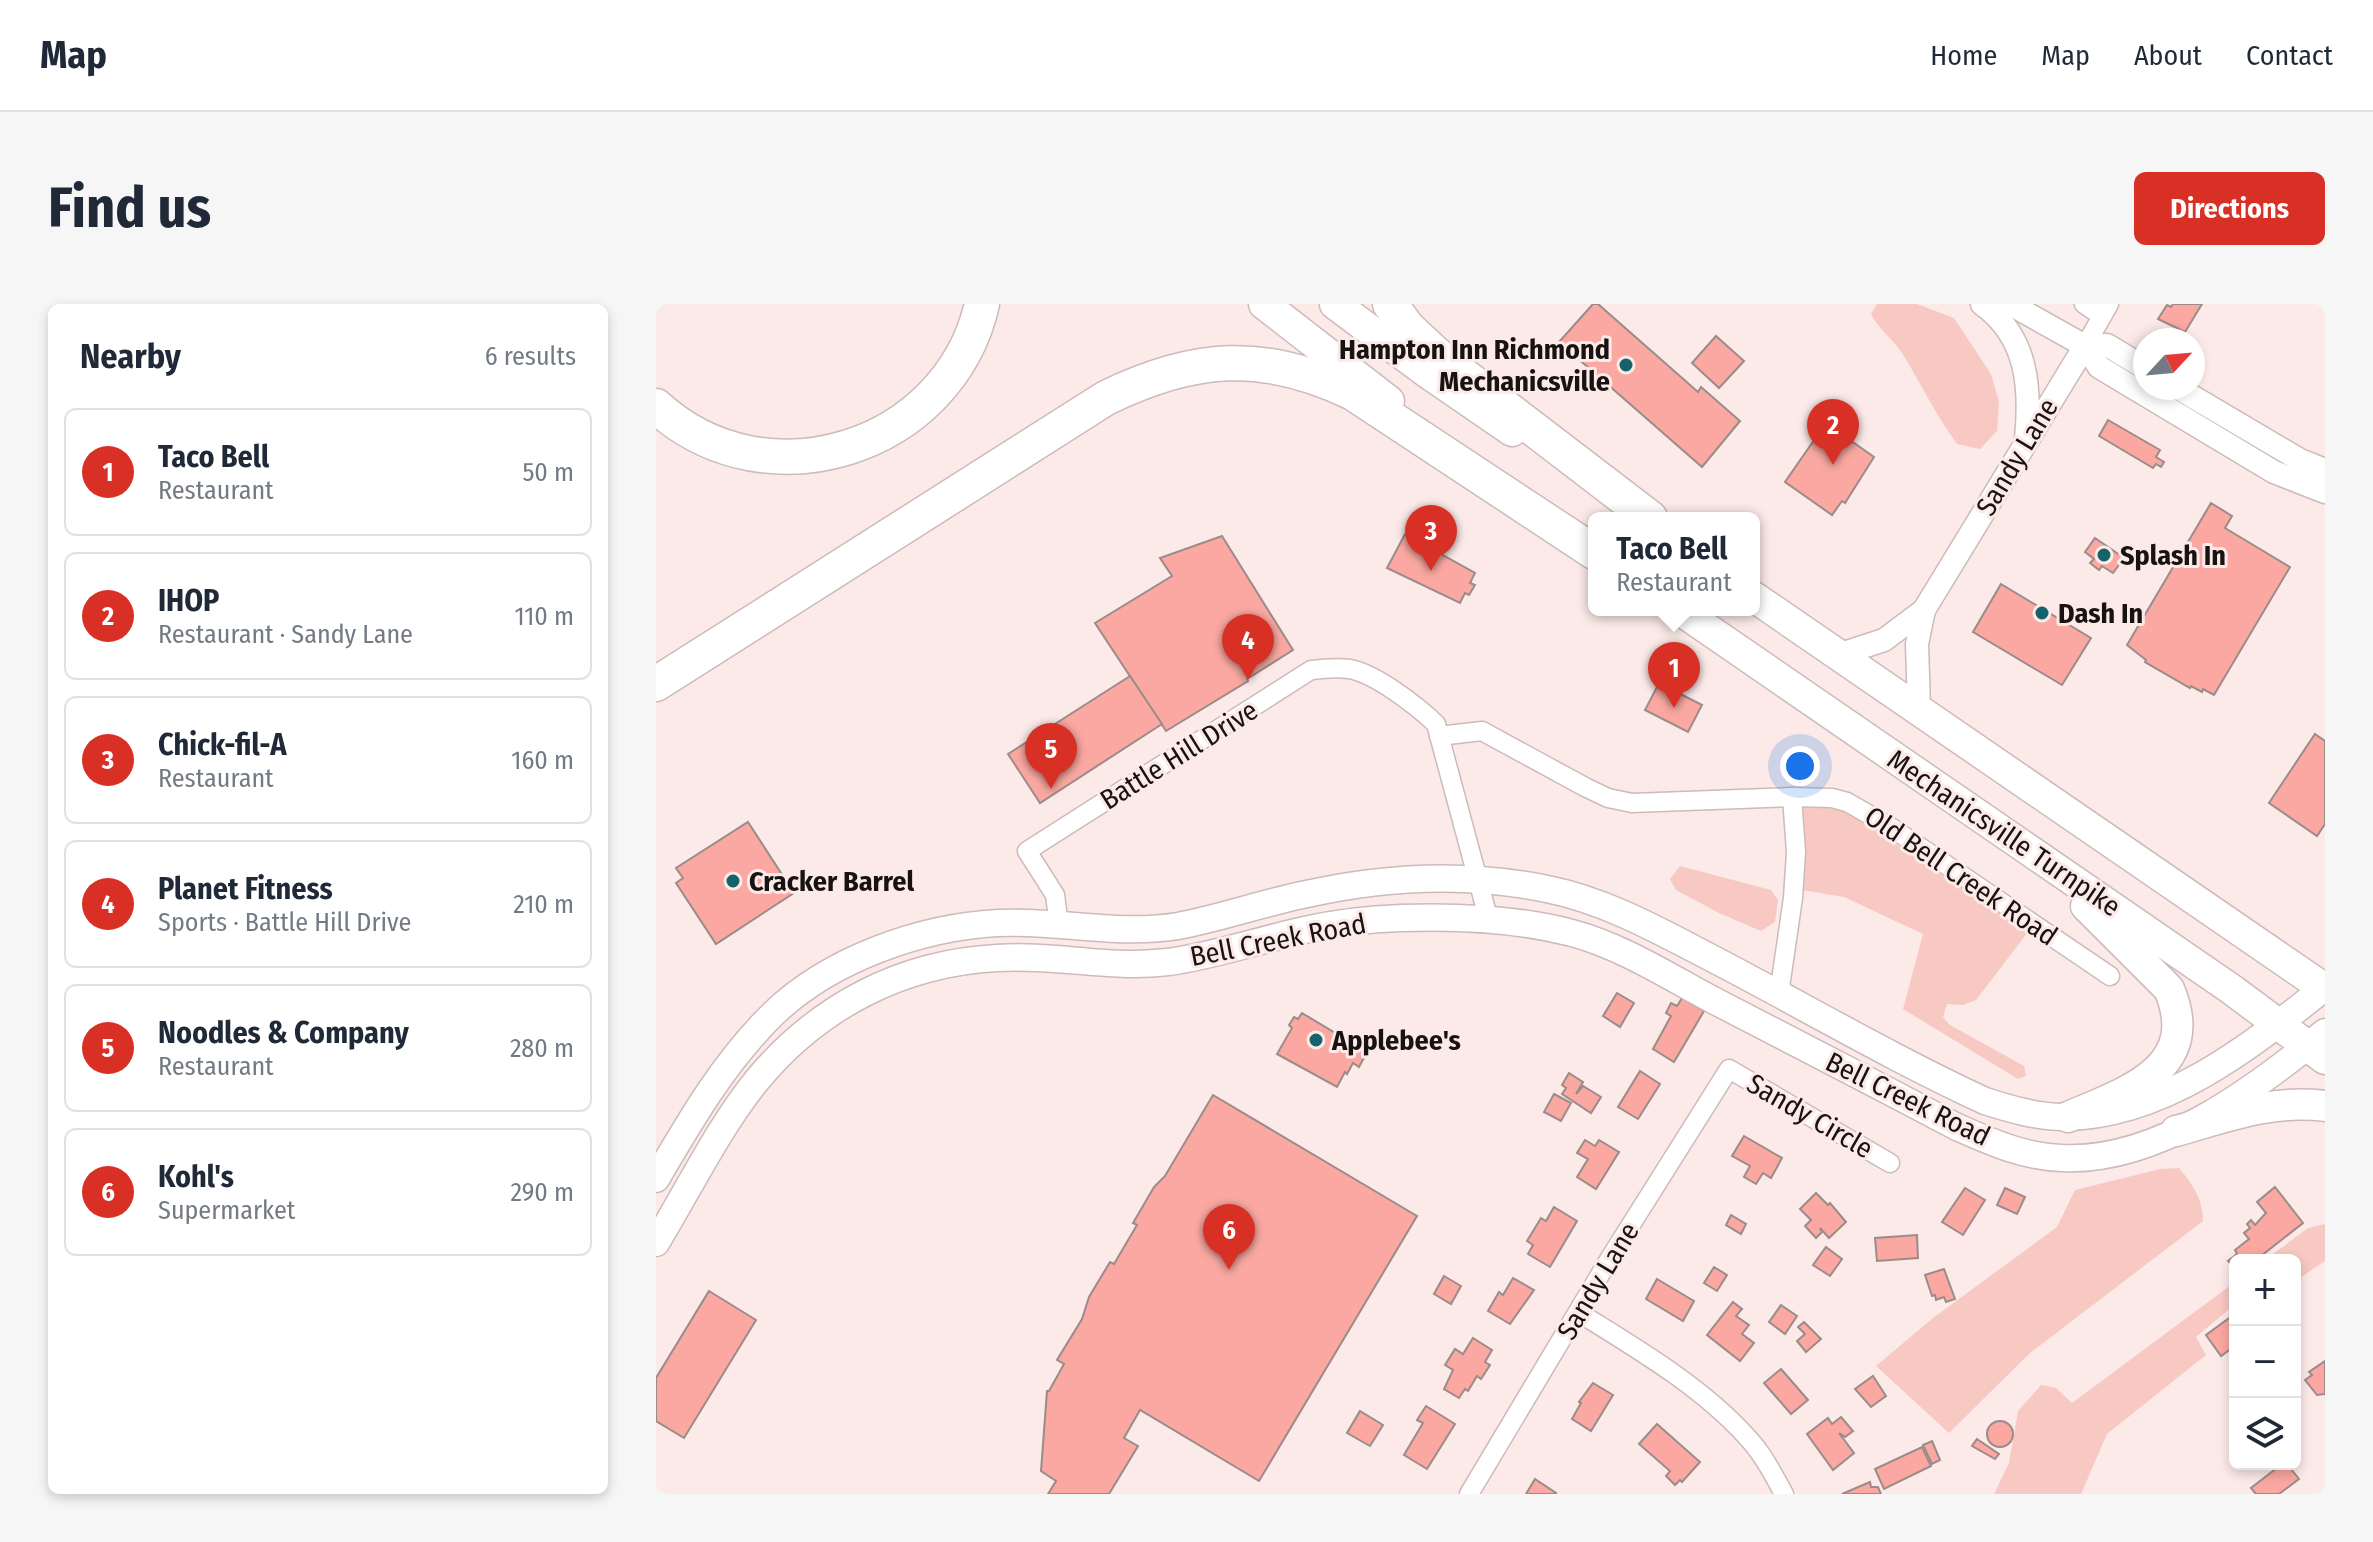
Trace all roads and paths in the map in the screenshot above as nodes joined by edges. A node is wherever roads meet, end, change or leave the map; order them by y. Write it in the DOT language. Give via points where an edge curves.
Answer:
graph roads {
  1 [pos="982,304"];
  2 [pos="1264,304"];
  3 [pos="1335,304"];
  4 [pos="1390,304"];
  5 [pos="1982,304"];
  6 [pos="2010,304"];
  7 [pos="2084,304"];
  8 [pos="2106,310"];
  9 [pos="2085,346"];
  10 [pos="2133,361"];
  11 [pos="2198,400"];
  12 [pos="656,406"];
  13 [pos="2025,444"];
  14 [pos="2325,470"];
  15 [pos="2325,492"];
  16 [pos="1630,512"];
  17 [pos="1642,512"];
  18 [pos="1588,547"];
  19 [pos="1588,547"];
  20 [pos="1760,601"];
  21 [pos="1924,610"];
  22 [pos="1689,616"];
  23 [pos="1838,655"];
  24 [pos="656,684"];
  25 [pos="1919,710"];
  26 [pos="1439,736"];
  27 [pos="1792,797"];
  28 [pos="2027,849"];
  29 [pos="1477,880"];
  30 [pos="1489,921"];
  31 [pos="1059,926"];
  32 [pos="2110,976"];
  33 [pos="2325,988"];
  34 [pos="1779,994"];
  35 [pos="2279,1023"];
  36 [pos="2320,1045"];
  37 [pos="1729,1069"];
  38 [pos="2325,1106"];
  39 [pos="2068,1117"];
  40 [pos="2176,1131"];
  41 [pos="1890,1163"];
  42 [pos="656,1179"];
  43 [pos="656,1243"];
  44 [pos="1578,1312"];
  45 [pos="1469,1494"];
  46 [pos="1784,1494"];
  1 -- 12 [label="highway" via="969,343 940,387 902,422 858,446 803,456 743,451 687,429"];
  2 -- 18 [label="highway"];
  3 -- 16 [label="highway"];
  4 -- 17 [label="highway" via="1437,355"];
  5 -- 13 [label="street" via="2006,327 2023,362 2029,397"];
  6 -- 9 [label="street"];
  7 -- 8 [label="street"];
  8 -- 9 [label="street, Sandy Lane"];
  9 -- 10 [label="street" via="2107,345"];
  9 -- 13 [label="street, Sandy Lane"];
  9 -- 15 [label="street" via="2099,367 2274,472"];
  11 -- 14 [label="street"];
  13 -- 21 [label="street, Sandy Lane"];
  19 -- 24 [label="highway" via="1353,393 1297,371 1212,363 1157,375 1106,398"];
  20 -- 23 [label="highway, Mechanicsville Turnpike"];
  21 -- 23 [label="street, Sandy Lane" via="1884,640"];
  21 -- 25 [label="street, Sandy Lane" via="1917,644"];
  22 -- 28 [label="highway, Mechanicsville Turnpike"];
  23 -- 25 [label="highway, Mechanicsville Turnpike"];
  25 -- 33 [label="highway, Mechanicsville Turnpike"];
  26 -- 27 [label="street, Old Bell Creek Road" via="1482,731 1585,787 1632,803"];
  26 -- 29 [label="street, Battle Hill Drive"];
  26 -- 31 [label="street, Battle Hill Drive" via="1436,724 1411,701 1356,670 1311,670 1027,851 1055,895"];
  27 -- 32 [label="street, Old Bell Creek Road" via="1832,798 1861,808"];
  27 -- 34 [label="street" via="1795,868"];
  28 -- 35 [label="highway, Mechanicsville Turnpike"];
  28 -- 39 [label="highway" via="2169,989 2175,1005 2176,1039 2158,1071 2130,1091"];
  29 -- 30 [label="street, Battle Hill Drive"];
  29 -- 31 [label="main road, Bell Creek Road" via="1380,881 1165,928"];
  29 -- 34 [label="main road, Bell Creek Road" via="1547,889 1591,902"];
  30 -- 40 [label="main road, Bell Creek Road" via="1560,931 1610,948 1957,1127 2010,1149 2093,1158"];
  30 -- 43 [label="main road, Bell Creek Road" via="1355,922 1147,963 1037,957 966,960 893,979 814,1025 757,1080"];
  31 -- 42 [label="main road, Bell Creek Road" via="999,923 917,935 835,971 774,1013 732,1061"];
  33 -- 35 [label="main road, Bell Creek Road"];
  34 -- 39 [label="main road, Bell Creek Road" via="1985,1101 2030,1114"];
  35 -- 36 [label="highway, Mechanicsville Turnpike"];
  35 -- 39 [label="main road, Bell Creek Road" via="2226,1060 2157,1096 2121,1109"];
  36 -- 40 [label="main road, Bell Creek Road"];
  37 -- 41 [label="street, Sandy Circle"];
  37 -- 44 [label="street, Sandy Lane"];
  38 -- 40 [label="highway" via="2265,1106"];
  44 -- 45 [label="street, Sandy Lane"];
  44 -- 46 [label="street" via="1732,1421"];
}
